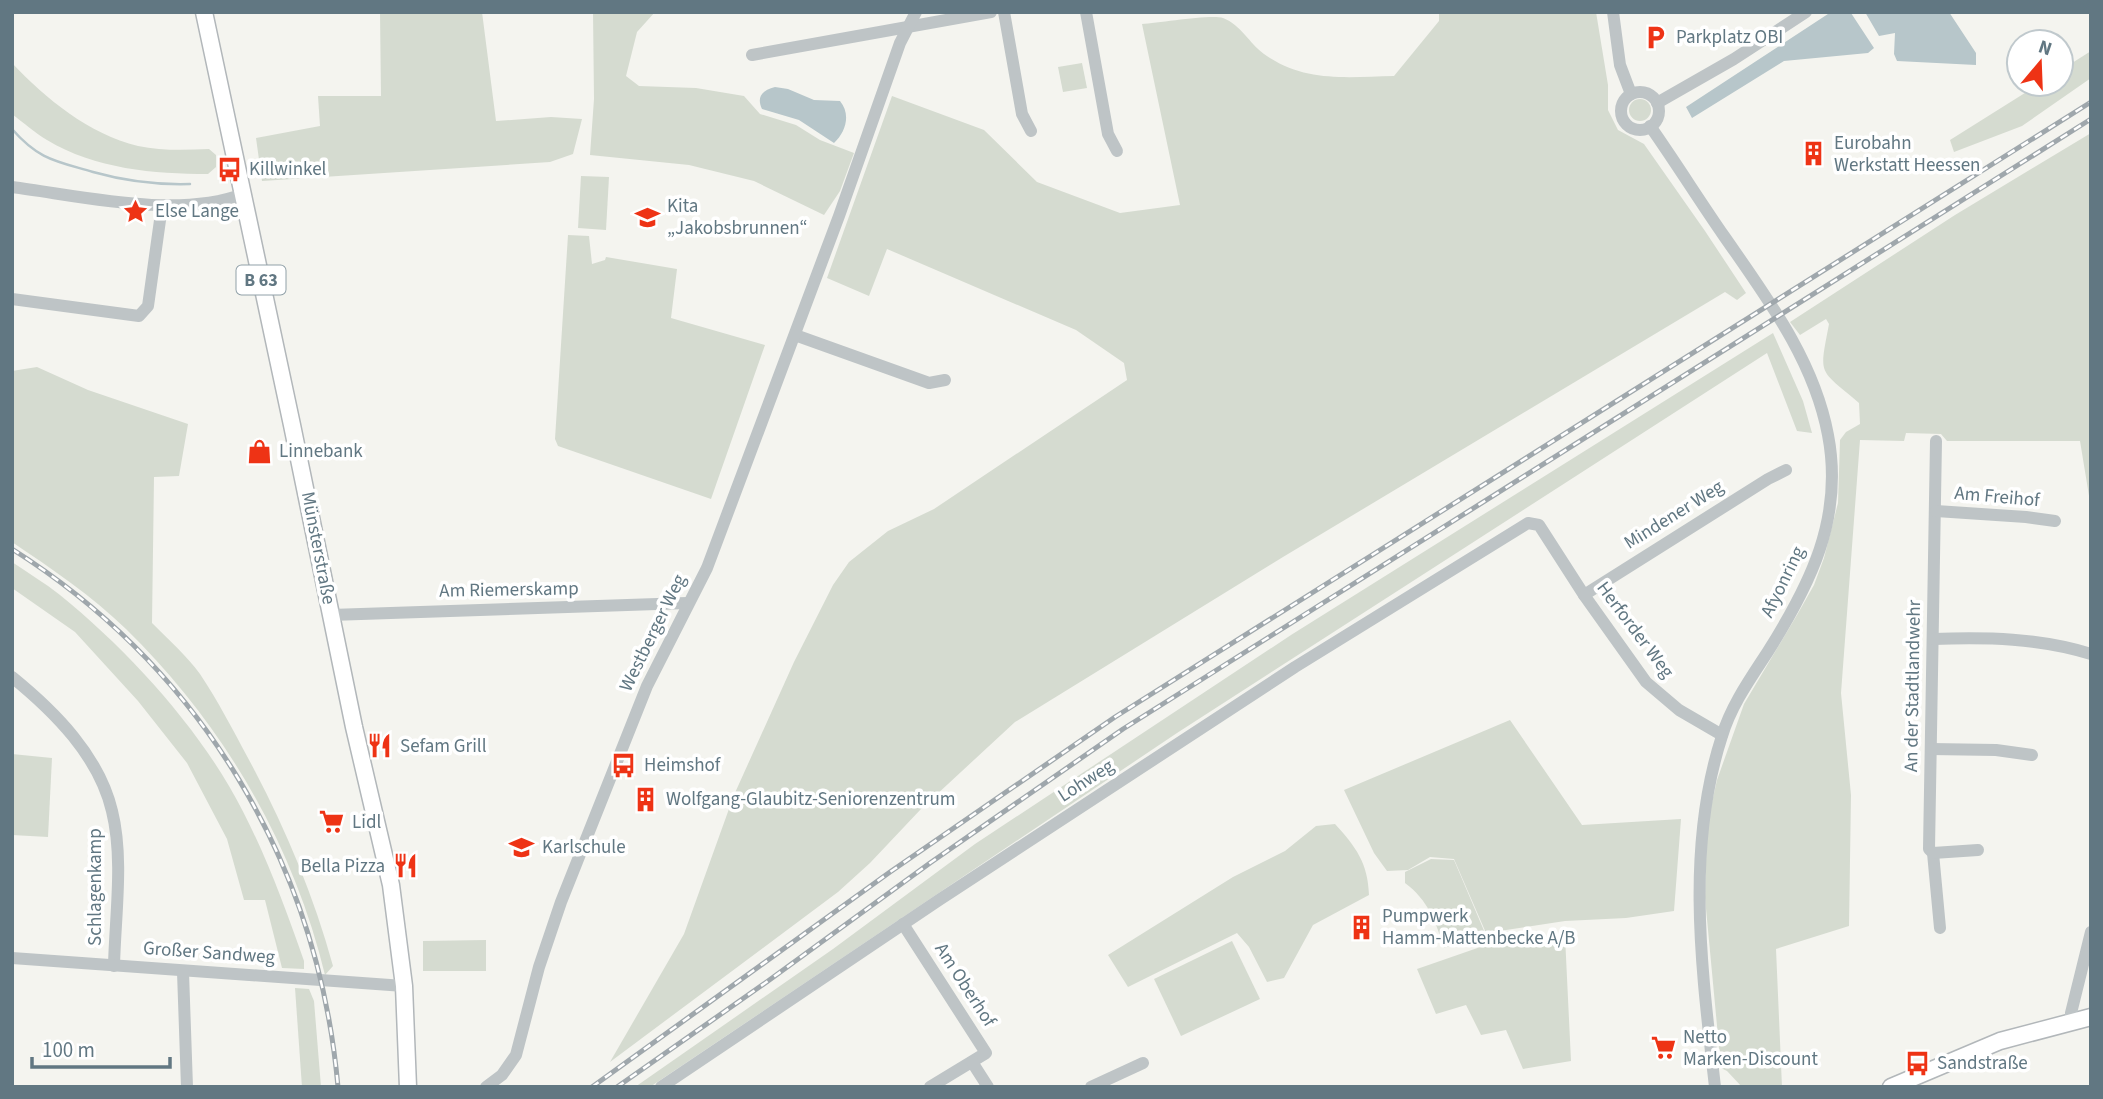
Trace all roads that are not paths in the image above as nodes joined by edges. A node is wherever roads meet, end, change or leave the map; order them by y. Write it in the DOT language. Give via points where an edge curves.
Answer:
graph roads {
  1 [pos="204,12"];
  2 [pos="916,12"];
  3 [pos="991,12"];
  4 [pos="1004,12"];
  5 [pos="1086,12"];
  6 [pos="1613,12"];
  7 [pos="1806,12"];
  8 [pos="908,28"];
  9 [pos="752,55"];
  10 [pos="1630,94"];
  11 [pos="1657,103"];
  12 [pos="1650,127"];
  13 [pos="1031,131"];
  14 [pos="1117,151"];
  15 [pos="12,187"];
  16 [pos="243,194"];
  17 [pos="162,206"];
  18 [pos="12,299"];
  19 [pos="795,335"];
  20 [pos="945,380"];
  21 [pos="1936,441"];
  22 [pos="1786,471"];
  23 [pos="1936,511"];
  24 [pos="2055,521"];
  25 [pos="1539,525"];
  26 [pos="1584,595"];
  27 [pos="687,603"];
  28 [pos="331,615"];
  29 [pos="1933,639"];
  30 [pos="2091,654"];
  31 [pos="12,677"];
  32 [pos="1722,735"];
  33 [pos="1931,749"];
  34 [pos="2032,755"];
  35 [pos="1978,850"];
  36 [pos="1933,853"];
  37 [pos="903,924"];
  38 [pos="1940,928"];
  39 [pos="2091,932"];
  40 [pos="12,958"];
  41 [pos="114,966"];
  42 [pos="183,972"];
  43 [pos="404,986"];
  44 [pos="2091,1017"];
  45 [pos="2071,1022"];
  46 [pos="972,1062"];
  47 [pos="1143,1063"];
  48 [pos="661,1086"];
  49 [pos="187,1087"];
  50 [pos="408,1087"];
  51 [pos="486,1087"];
  52 [pos="930,1087"];
  53 [pos="988,1087"];
  54 [pos="1091,1087"];
  55 [pos="1715,1087"];
  56 [pos="1891,1087"];
  1 -- 16 [label="main road, Münsterstraße / B 63"];
  2 -- 8 [label="street, Westberger Weg"];
  3 -- 8 [label="street"];
  4 -- 13 [label="street" via="1023,114"];
  5 -- 14 [label="street" via="1108,134"];
  6 -- 10 [label="street" via="1620,65"];
  7 -- 11 [label="street"];
  8 -- 9 [label="street"];
  8 -- 19 [label="street, Westberger Weg"];
  10 -- 11 [label="street" via="1646,93"];
  10 -- 12 [label="street" via="1622,106 1624,121 1636,129"];
  11 -- 12 [label="street" via="1658,116"];
  12 -- 32 [label="street, Afyonring" via="1795,343 1818,394 1830,446 1829,515 1813,572"];
  15 -- 17 [label="street"];
  16 -- 17 [label="street"];
  16 -- 28 [label="main road, Münsterstraße / B 63"];
  17 -- 18 [label="street" via="148,306 139,316"];
  19 -- 20 [label="street" via="929,383"];
  19 -- 27 [label="street, Westberger Weg" via="707,568"];
  21 -- 23 [label="street, An der Stadtlandwehr"];
  22 -- 26 [label="street, Mindener Weg"];
  23 -- 24 [label="street, Am Freihof"];
  23 -- 29 [label="street, An der Stadtlandwehr"];
  25 -- 26 [label="street, Herforder Weg"];
  25 -- 37 [label="street, Lohweg" via="1521,525 1429,582"];
  26 -- 32 [label="street, Herforder Weg" via="1646,682 1679,710"];
  27 -- 28 [label="street, Am Riemerskamp"];
  27 -- 51 [label="street, Westberger Weg" via="647,686 561,902 516,1055"];
  28 -- 43 [label="main road, Münsterstraße / B 63" via="391,885"];
  29 -- 30 [label="street" via="2009,639"];
  29 -- 33 [label="street, An der Stadtlandwehr"];
  31 -- 41 [label="street, Schlagenkamp" via="80,745 107,794 117,854"];
  32 -- 55 [label="street, Afyonring" via="1699,856"];
  33 -- 34 [label="street"];
  33 -- 36 [label="street, An der Stadtlandwehr" via="1928,849"];
  35 -- 36 [label="street"];
  36 -- 38 [label="street, An der Stadtlandwehr"];
  37 -- 46 [label="street, Am Oberhof" via="986,1053"];
  37 -- 48 [label="street, Lohweg"];
  39 -- 45 [label="street"];
  40 -- 41 [label="street, Großer Sandweg"];
  41 -- 42 [label="street, Großer Sandweg"];
  42 -- 43 [label="street, Großer Sandweg"];
  42 -- 49 [label="street"];
  43 -- 50 [label="main road, Münsterstraße / B 63"];
  44 -- 45 [label="main road"];
  45 -- 56 [label="main road" via="2000,1041"];
  46 -- 52 [label="street"];
  46 -- 53 [label="street"];
  47 -- 54 [label="street"];
}
